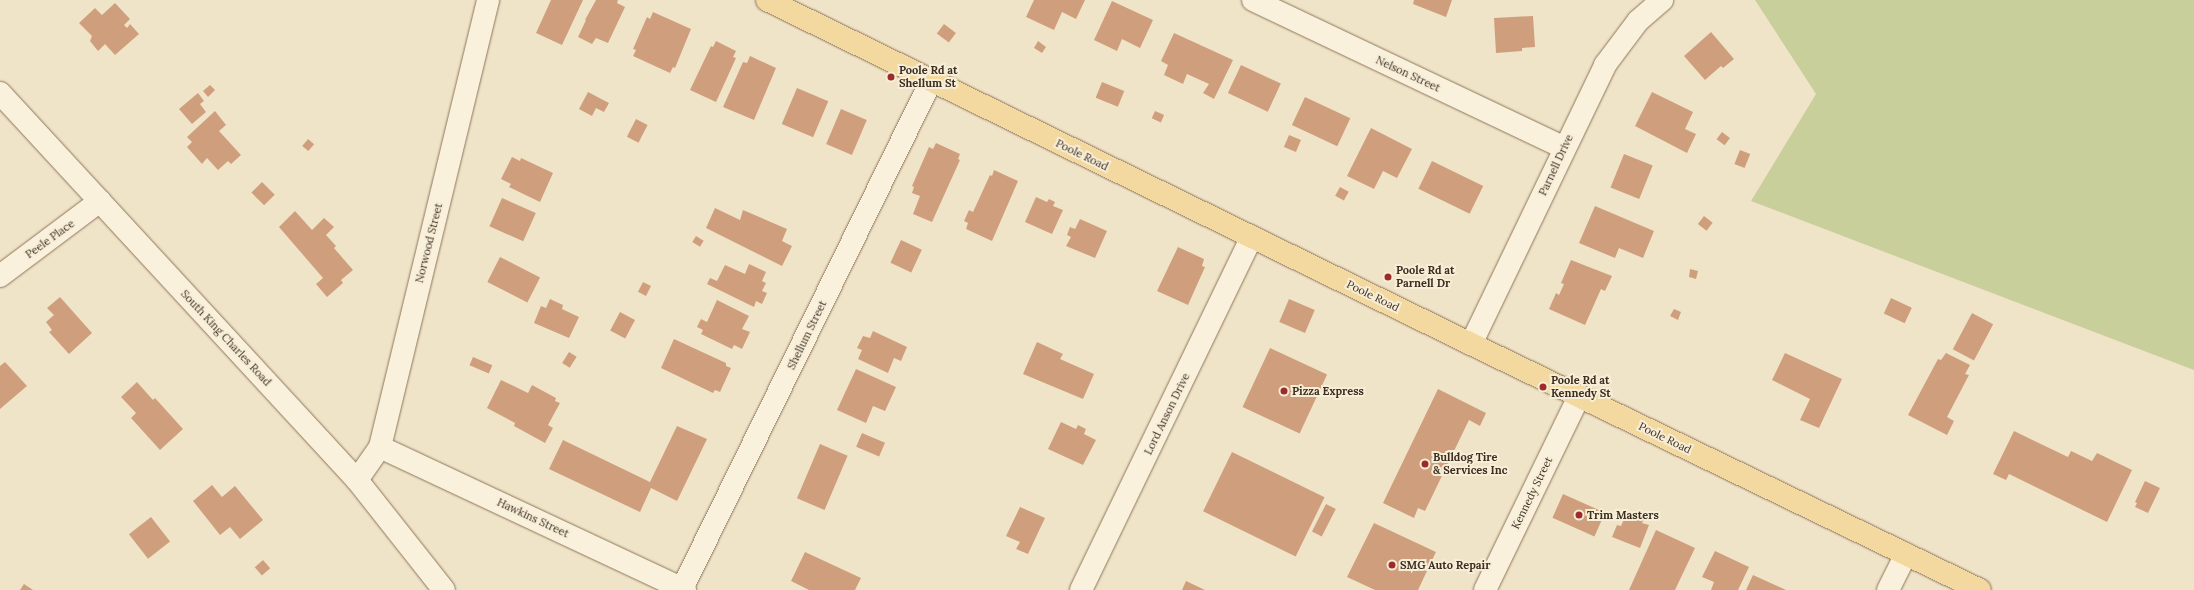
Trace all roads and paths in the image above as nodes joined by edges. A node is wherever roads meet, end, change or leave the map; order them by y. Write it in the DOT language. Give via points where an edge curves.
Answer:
graph roads {
  1 [pos="488,0"];
  2 [pos="767,0"];
  3 [pos="1253,0"];
  4 [pos="1662,0"];
  5 [pos="931,81"];
  6 [pos="0,93"];
  7 [pos="1564,148"];
  8 [pos="100,201"];
  9 [pos="1252,237"];
  10 [pos="0,276"];
  11 [pos="1471,344"];
  12 [pos="1579,396"];
  13 [pos="380,447"];
  14 [pos="357,480"];
  15 [pos="1906,554"];
  16 [pos="683,589"];
  17 [pos="444,590"];
  18 [pos="1081,590"];
  19 [pos="1485,590"];
  20 [pos="1888,590"];
  21 [pos="1980,590"];
  1 -- 13 [label="street, Norwood Street"];
  2 -- 5 [label="main road, Poole Road"];
  3 -- 7 [label="street, Nelson Street"];
  4 -- 7 [label="street, Parnell Drive" via="1638,21 1605,65"];
  5 -- 9 [label="main road, Poole Road"];
  5 -- 16 [label="street, Shellum Street"];
  6 -- 8 [label="street, South King Charles Road"];
  7 -- 11 [label="street, Parnell Drive"];
  8 -- 10 [label="street, Peele Place"];
  8 -- 14 [label="street, South King Charles Road"];
  9 -- 11 [label="main road, Poole Road"];
  9 -- 18 [label="street, Lord Anson Drive"];
  11 -- 12 [label="main road, Poole Road"];
  12 -- 15 [label="main road, Poole Road"];
  12 -- 19 [label="street, Kennedy Street"];
  13 -- 14 [label="street, Norwood Street"];
  13 -- 16 [label="street, Hawkins Street"];
  14 -- 17 [label="street, South King Charles Road"];
  15 -- 20 [label="street"];
  15 -- 21 [label="main road, Poole Road"];
}
